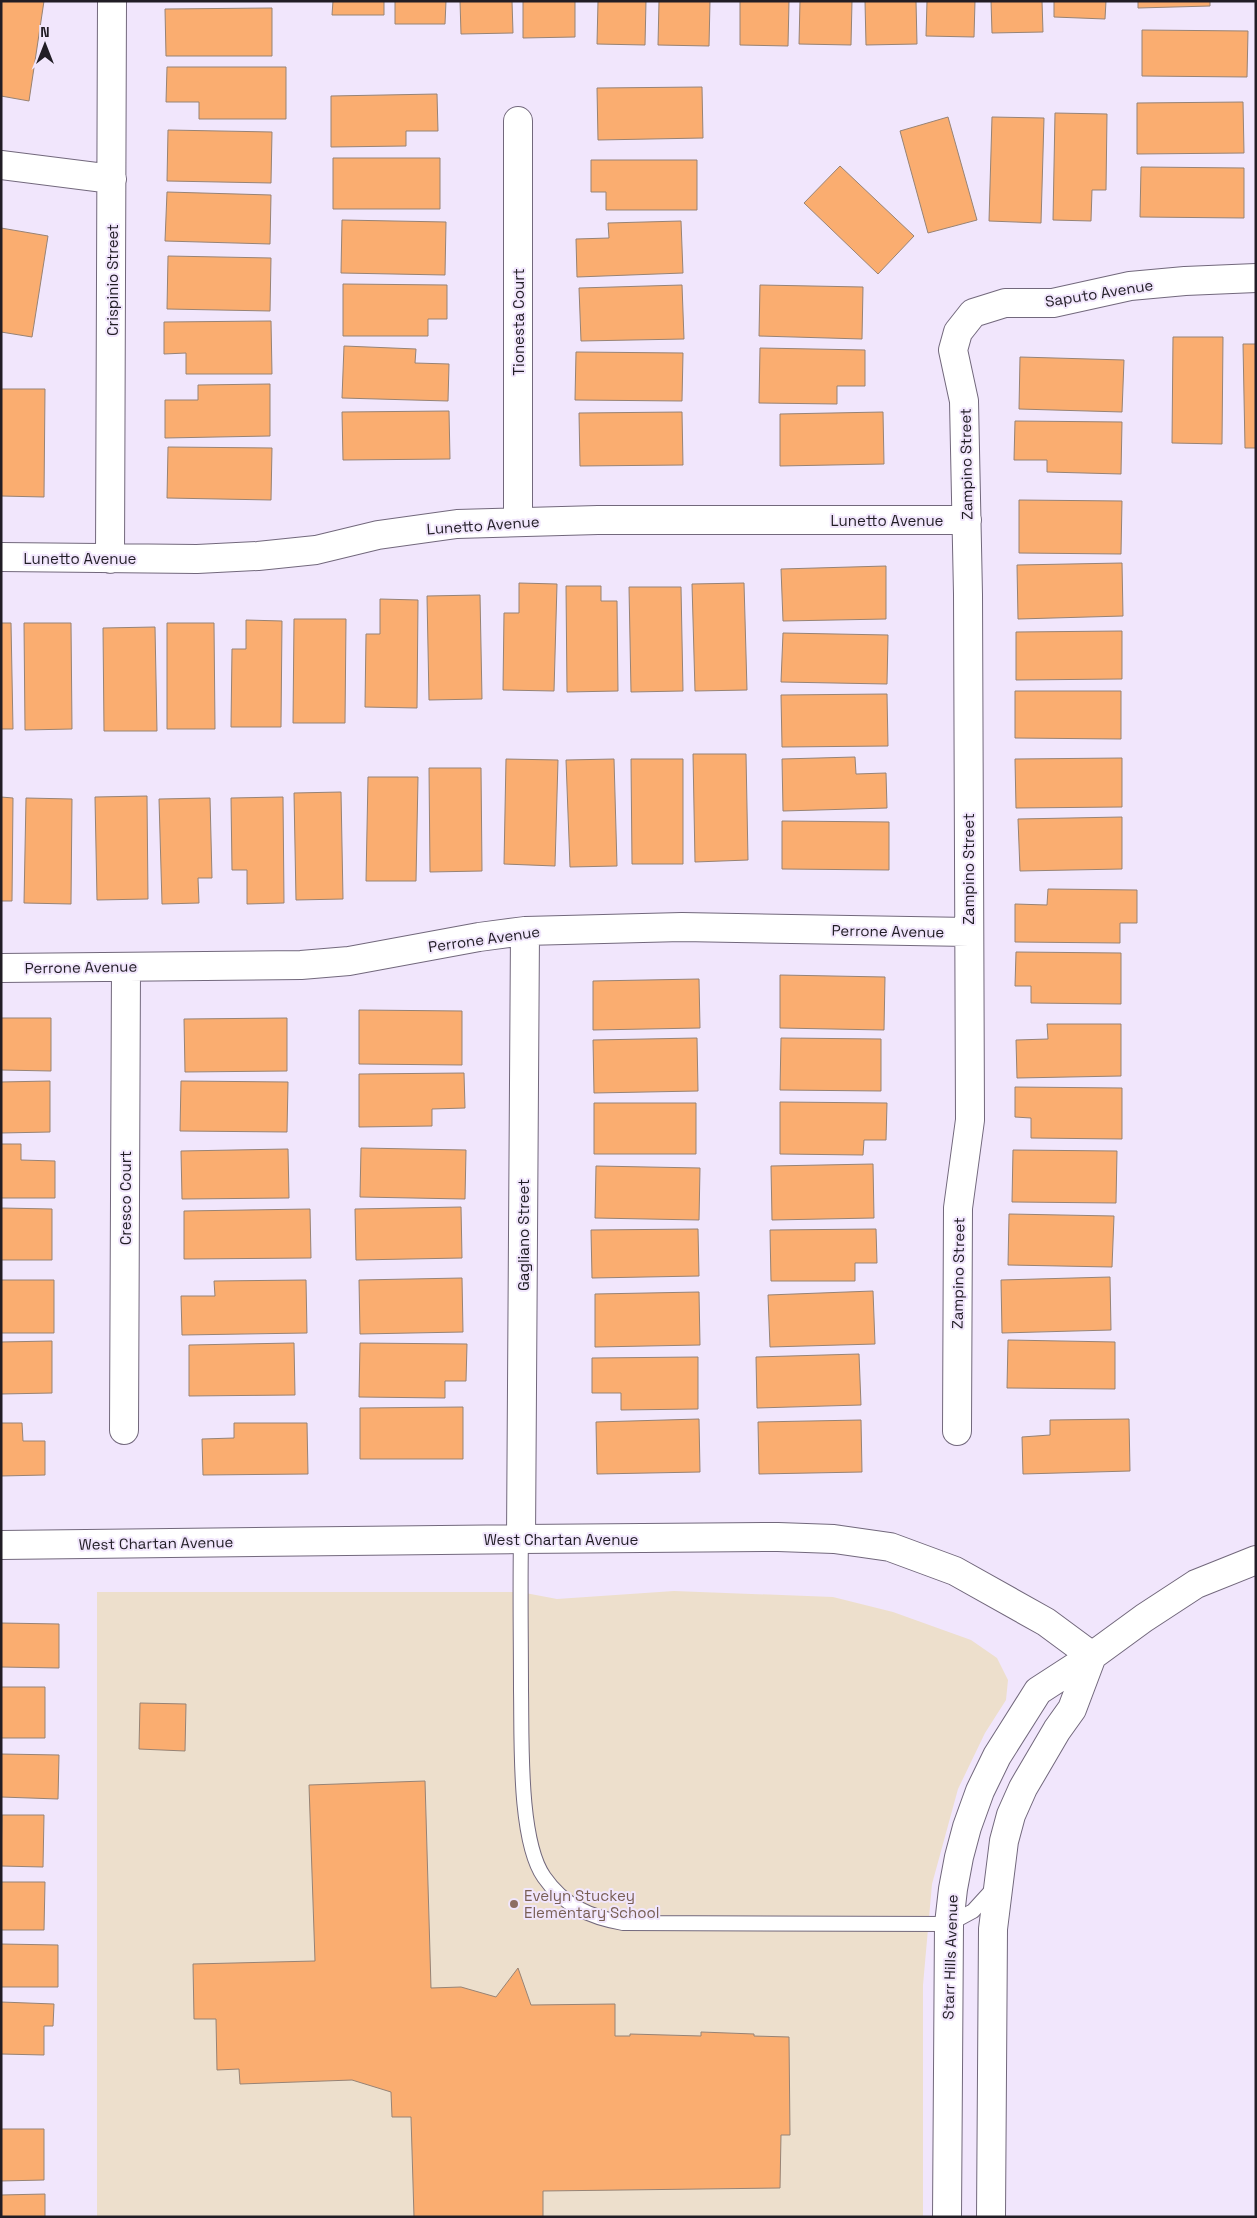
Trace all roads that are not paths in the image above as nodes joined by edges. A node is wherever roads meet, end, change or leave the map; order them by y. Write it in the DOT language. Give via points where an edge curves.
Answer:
graph roads {
  1 [pos="112,1"];
  2 [pos="518,121"];
  3 [pos="1,165"];
  4 [pos="112,179"];
  5 [pos="1256,278"];
  6 [pos="973,313"];
  7 [pos="967,520"];
  8 [pos="518,522"];
  9 [pos="1,557"];
  10 [pos="110,558"];
  11 [pos="525,931"];
  12 [pos="969,932"];
  13 [pos="126,967"];
  14 [pos="1,968"];
  15 [pos="124,1430"];
  16 [pos="957,1431"];
  17 [pos="520,1539"];
  18 [pos="1,1545"];
  19 [pos="1256,1560"];
  20 [pos="1092,1656"];
  21 [pos="997,1886"];
  22 [pos="949,1924"];
  23 [pos="948,2217"];
  24 [pos="991,2217"];
  1 -- 4 [label="street, Crispinio Street"];
  2 -- 8 [label="street, Tionesta Court"];
  3 -- 4 [label="street"];
  4 -- 10 [label="street, Crispinio Street"];
  5 -- 6 [label="street, Saputo Avenue" via="1130,286 1053,303 1005,303"];
  6 -- 7 [label="street, Zampino Street" via="958,332 953,350 964,401"];
  7 -- 8 [label="street, Lunetto Avenue"];
  7 -- 12 [label="street, Zampino Street"];
  8 -- 10 [label="street, Lunetto Avenue" via="457,524 378,535 316,550 258,556"];
  9 -- 10 [label="street, Lunetto Avenue"];
  11 -- 12 [label="street, Perrone Avenue" via="682,927"];
  11 -- 13 [label="street, Perrone Avenue" via="349,962"];
  11 -- 17 [label="street, Gagliano Street"];
  12 -- 16 [label="street, Zampino Street" via="970,1120 958,1208"];
  13 -- 14 [label="street, Perrone Avenue"];
  13 -- 15 [label="street, Cresco Court"];
  17 -- 18 [label="street, West Chartan Avenue"];
  17 -- 20 [label="street, West Chartan Avenue" via="778,1537 834,1539 890,1547 956,1570 1046,1622"];
  17 -- 22 [label="lane" via="522,1738 528,1832 535,1859 554,1890 581,1912 623,1923"];
  19 -- 20 [label="street, Starr Hills Avenue" via="1196,1584"];
  20 -- 21 [label="street" via="1072,1709 1041,1756 1011,1815"];
  20 -- 22 [label="street, Starr Hills Avenue" via="1038,1691 997,1756 967,1827"];
  21 -- 22 [label="lane" via="973,1911"];
  21 -- 24 [label="street" via="991,1970"];
  22 -- 23 [label="street, Starr Hills Avenue"];
}
